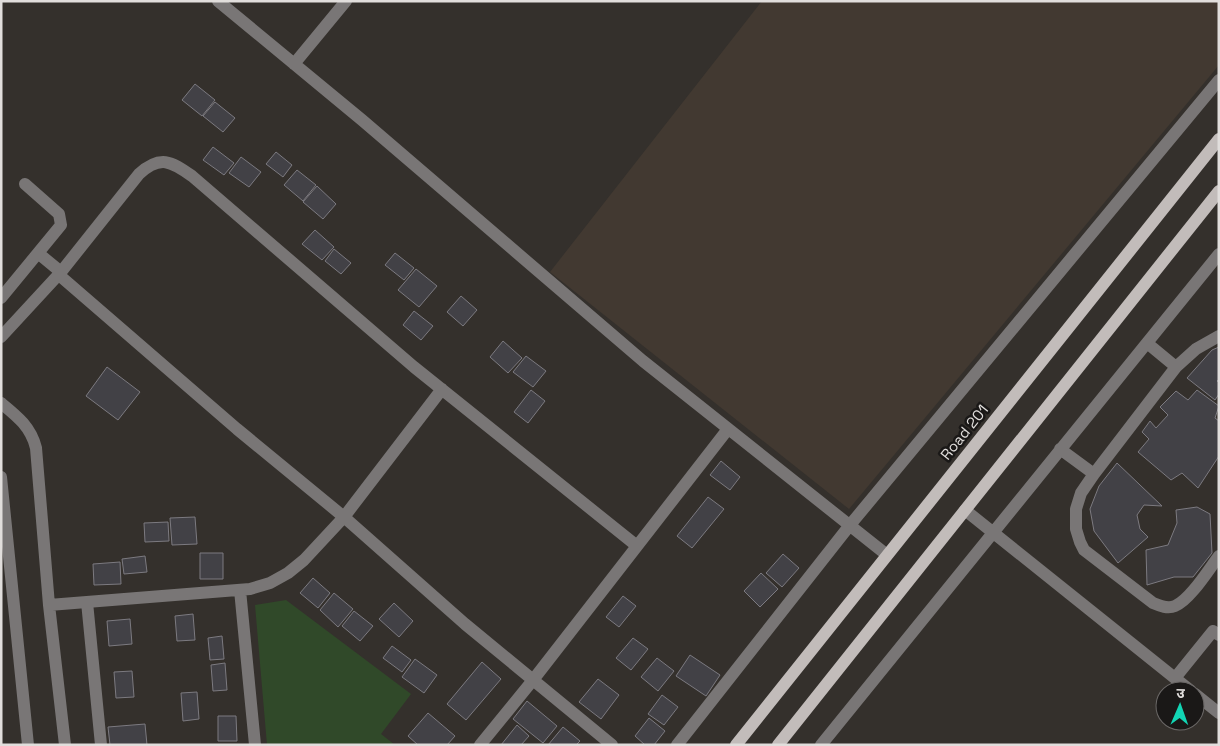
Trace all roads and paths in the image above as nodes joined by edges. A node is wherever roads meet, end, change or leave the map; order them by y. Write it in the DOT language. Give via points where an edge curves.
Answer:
graph roads {
  1 [pos="218,1"];
  2 [pos="346,1"];
  3 [pos="294,64"];
  4 [pos="1219,80"];
  5 [pos="1219,139"];
  6 [pos="25,184"];
  7 [pos="1219,191"];
  8 [pos="38,253"];
  9 [pos="1219,254"];
  10 [pos="60,274"];
  11 [pos="1,298"];
  12 [pos="1219,336"];
  13 [pos="1,337"];
  14 [pos="1147,342"];
  15 [pos="1176,367"];
  16 [pos="442,389"];
  17 [pos="1,403"];
  18 [pos="728,428"];
  19 [pos="1060,449"];
  20 [pos="1094,474"];
  21 [pos="1,477"];
  22 [pos="965,510"];
  23 [pos="344,517"];
  24 [pos="850,525"];
  25 [pos="993,532"];
  26 [pos="637,546"];
  27 [pos="887,555"];
  28 [pos="1219,556"];
  29 [pos="240,590"];
  30 [pos="87,602"];
  31 [pos="49,606"];
  32 [pos="1217,630"];
  33 [pos="1175,678"];
  34 [pos="533,680"];
  35 [pos="1179,681"];
  36 [pos="1205,702"];
  37 [pos="1219,713"];
  38 [pos="28,745"];
  39 [pos="65,745"];
  40 [pos="101,745"];
  41 [pos="255,745"];
  42 [pos="480,745"];
  43 [pos="612,745"];
  44 [pos="677,745"];
  45 [pos="736,745"];
  46 [pos="778,745"];
  47 [pos="821,745"];
  1 -- 3 [label="street"];
  2 -- 3 [label="street"];
  3 -- 18 [label="street" via="643,360"];
  4 -- 24 [label="street"];
  5 -- 27 [label="main road, Road 201"];
  6 -- 8 [label="street" via="60,218 61,225"];
  7 -- 22 [label="main road"];
  8 -- 10 [label="street"];
  8 -- 11 [label="street"];
  9 -- 14 [label="street"];
  10 -- 13 [label="street"];
  10 -- 16 [label="street" via="139,174 155,162 168,162 192,176"];
  10 -- 23 [label="street" via="237,429"];
  12 -- 15 [label="street" via="1196,349"];
  14 -- 15 [label="street"];
  14 -- 19 [label="street"];
  15 -- 20 [label="street"];
  16 -- 23 [label="street"];
  16 -- 26 [label="street"];
  17 -- 31 [label="street" via="31,432 36,448"];
  18 -- 24 [label="street"];
  18 -- 26 [label="street"];
  19 -- 20 [label="street"];
  19 -- 25 [label="street"];
  20 -- 28 [label="street" via="1081,493 1076,509 1080,542 1084,550 1153,603 1162,608 1175,607"];
  21 -- 38 [label="street"];
  22 -- 25 [label="street"];
  22 -- 46 [label="main road"];
  23 -- 29 [label="street" via="288,573 270,583"];
  23 -- 34 [label="street"];
  24 -- 27 [label="street"];
  24 -- 44 [label="street"];
  25 -- 33 [label="street"];
  25 -- 47 [label="street"];
  26 -- 34 [label="street"];
  27 -- 45 [label="main road, Road 201"];
  29 -- 30 [label="street"];
  29 -- 41 [label="street"];
  30 -- 31 [label="street"];
  30 -- 40 [label="street"];
  31 -- 39 [label="street"];
  32 -- 33 [label="street"];
  33 -- 35 [label="street"];
  34 -- 42 [label="street"];
  34 -- 43 [label="street"];
  36 -- 37 [label="street"];
}
